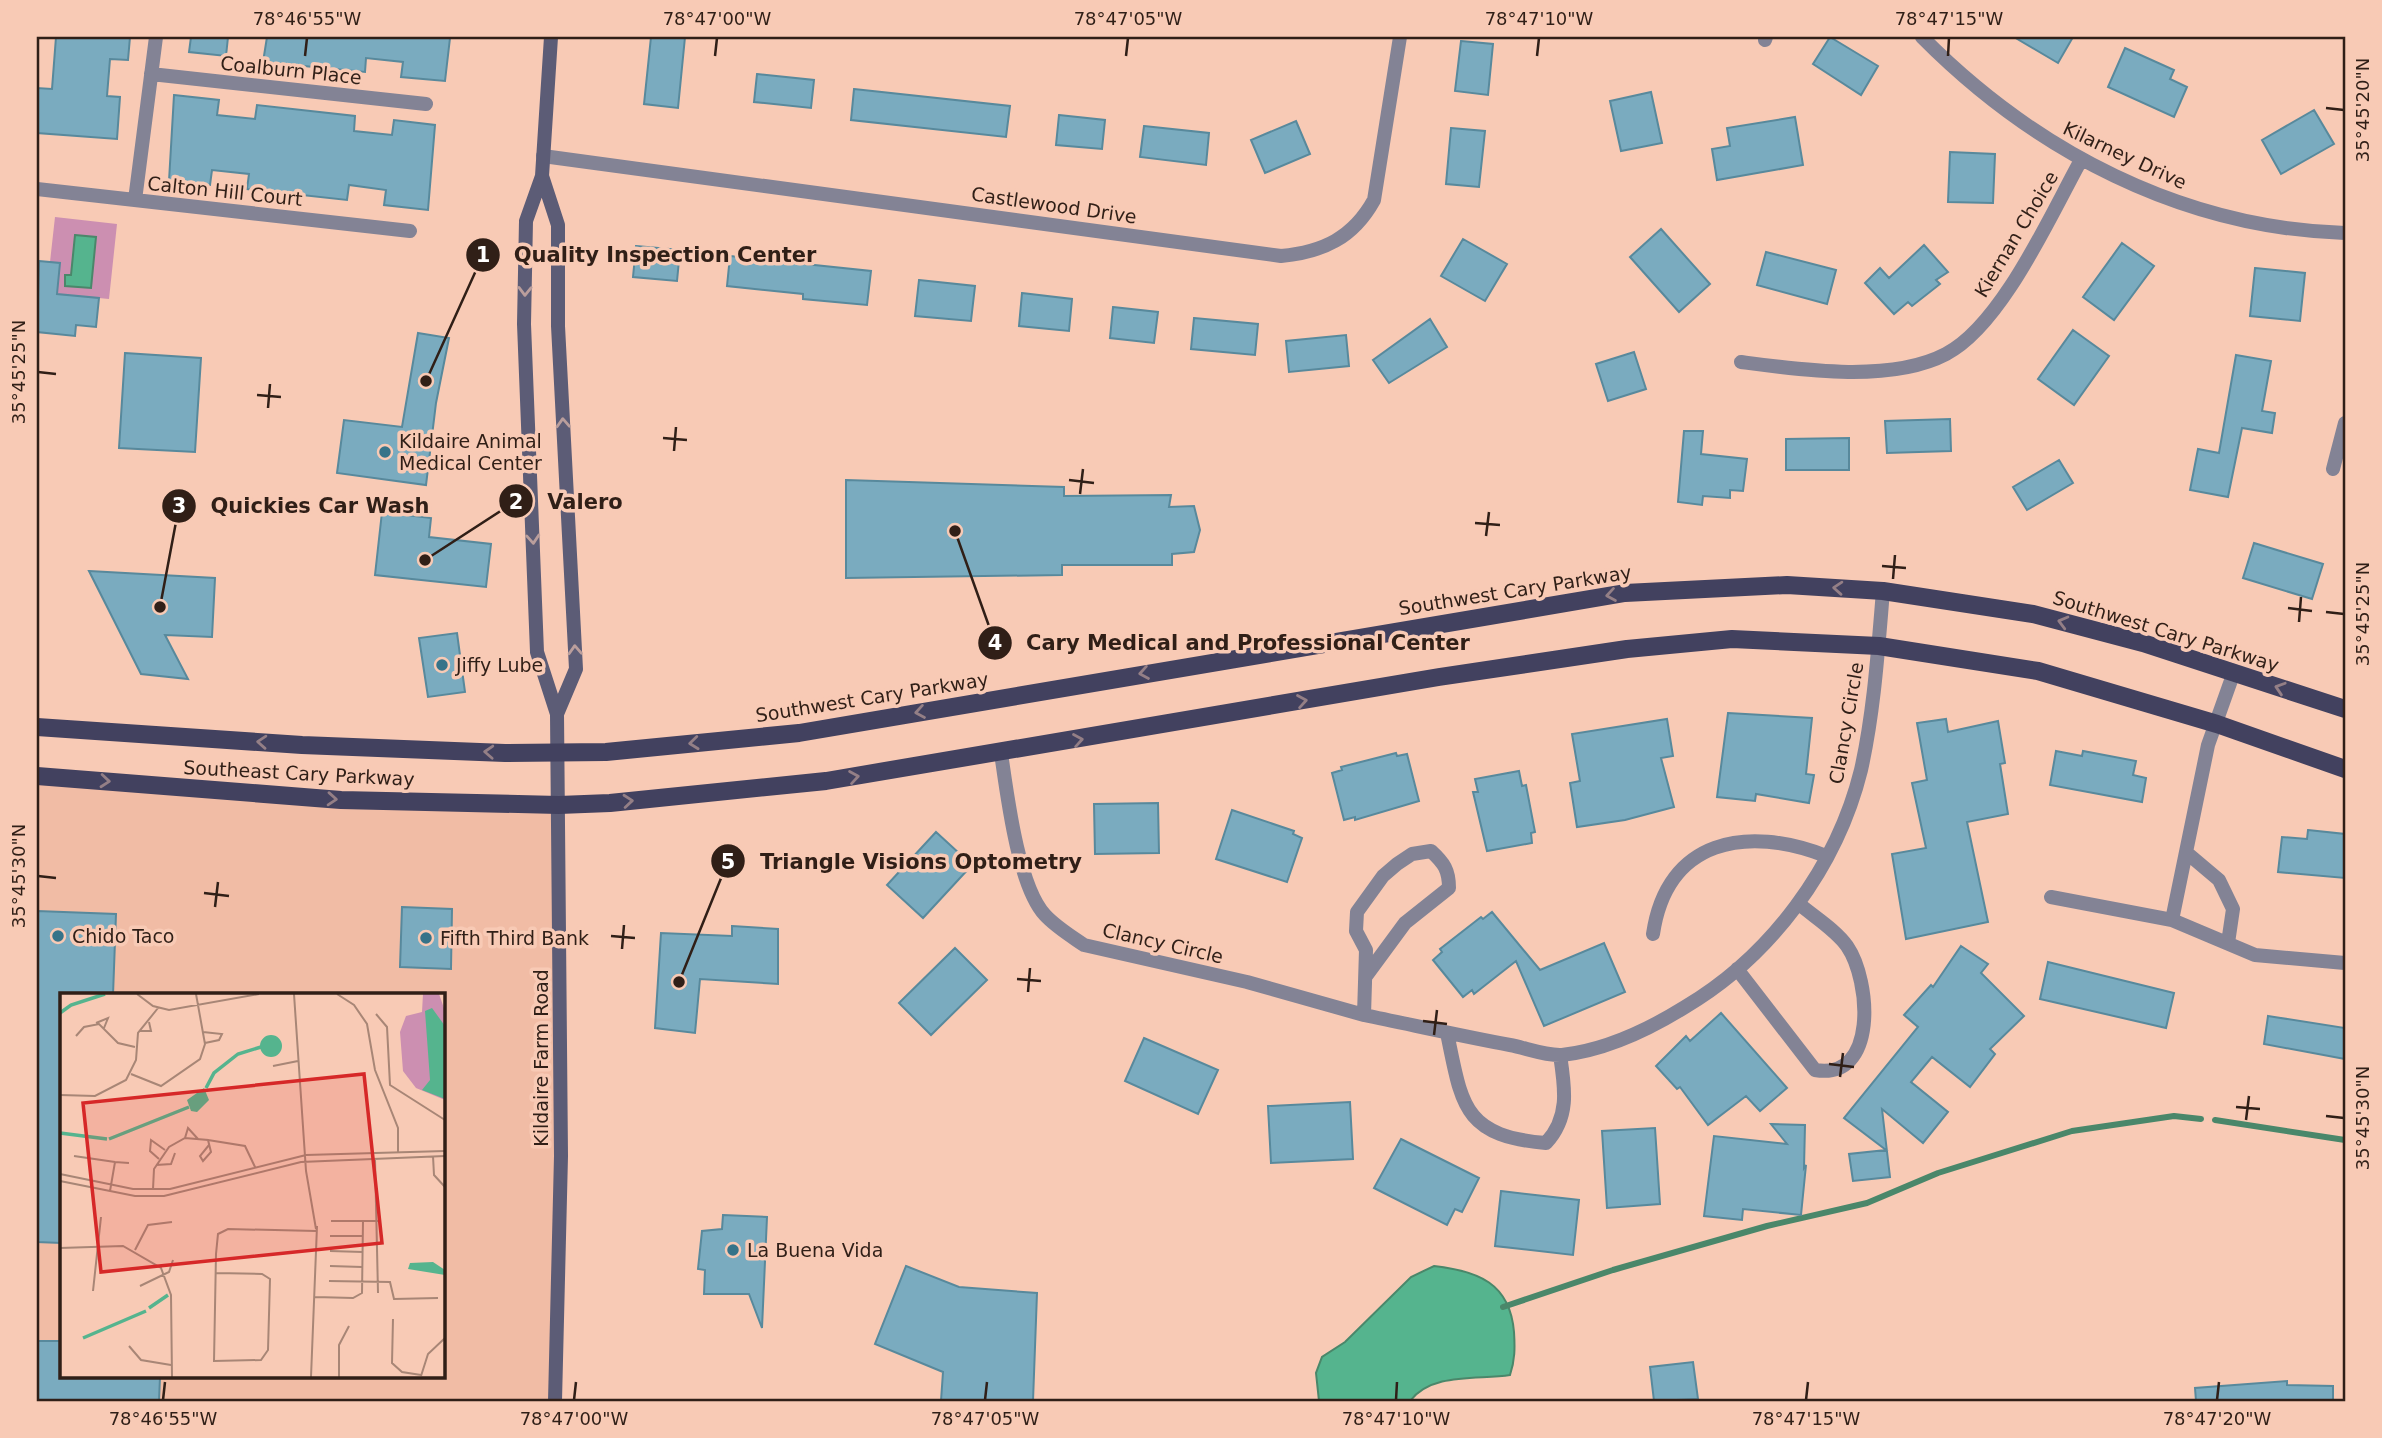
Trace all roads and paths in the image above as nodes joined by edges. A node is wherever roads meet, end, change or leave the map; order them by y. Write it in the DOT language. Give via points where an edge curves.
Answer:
graph roads {
  1 [pos="156,37"];
  2 [pos="551,37"];
  3 [pos="1400,37"];
  4 [pos="1922,37"];
  5 [pos="151,74"];
  6 [pos="426,104"];
  7 [pos="543,156"];
  8 [pos="2081,160"];
  9 [pos="542,176"];
  10 [pos="37,189"];
  11 [pos="135,200"];
  12 [pos="410,231"];
  13 [pos="2345,233"];
  14 [pos="1741,362"];
  15 [pos="2345,423"];
  16 [pos="2333,469"];
  17 [pos="1883,591"];
  18 [pos="1879,646"];
  19 [pos="2234,672"];
  20 [pos="2345,709"];
  21 [pos="557,714"];
  22 [pos="2217,724"];
  23 [pos="37,727"];
  24 [pos="1001,753"];
  25 [pos="558,754"];
  26 [pos="2345,769"];
  27 [pos="37,776"];
  28 [pos="559,805"];
  29 [pos="2187,853"];
  30 [pos="1826,856"];
  31 [pos="2051,897"];
  32 [pos="1798,903"];
  33 [pos="2172,920"];
  34 [pos="1653,934"];
  35 [pos="2228,943"];
  36 [pos="2345,963"];
  37 [pos="1737,969"];
  38 [pos="1366,976"];
  39 [pos="1364,1015"];
  40 [pos="1447,1033"];
  41 [pos="1560,1055"];
  42 [pos="555,1401"];
  1 -- 5 [label="street"];
  2 -- 7 [label="main road, Kildaire Farm Road"];
  3 -- 7 [label="street, Castlewood Drive" via="1374,200 1344,238 1305,254 1281,256"];
  4 -- 8 [label="street, Kilarney Drive" via="1991,100"];
  5 -- 6 [label="street, Coalburn Place"];
  5 -- 11 [label="street"];
  7 -- 9 [label="main road, Kildaire Farm Road"];
  8 -- 13 [label="street, Kilarney Drive" via="2143,189 2214,213 2261,225"];
  8 -- 14 [label="street, Kiernan Choice" via="2016,278 1990,315 1948,354 1899,368 1860,370"];
  9 -- 21 [label="main road, Kildaire Farm Road, one-way" via="526,221 525,343 537,652"];
  21 -- 9 [label="main road, Kildaire Farm Road, one-way" via="576,669 558,326 558,225"];
  10 -- 11 [label="street, Calton Hill Court"];
  11 -- 12 [label="street, Calton Hill Court"];
  15 -- 16 [label="street"];
  17 -- 18 [label="street, Clancy Circle"];
  19 -- 17 [label="main road, Southwest Cary Parkway, one-way" via="2033,614"];
  17 -- 25 [label="main road, Southwest Cary Parkway, one-way" via="1787,584 1625,593 799,733"];
  18 -- 22 [label="main road" via="2038,671"];
  24 -- 18 [label="main road, one-way" via="1627,649 1732,639"];
  18 -- 30 [label="street, Clancy Circle" via="1861,769 1844,823"];
  20 -- 19 [label="main road, Southwest Cary Parkway, one-way"];
  19 -- 22 [label="street"];
  21 -- 25 [label="main road, Kildaire Farm Road"];
  22 -- 26 [label="main road"];
  22 -- 29 [label="street" via="2191,815"];
  25 -- 23 [label="main road, Southeast Cary Parkway, one-way" via="302,745"];
  28 -- 24 [label="main road, one-way" via="826,781"];
  24 -- 39 [label="street, Clancy Circle" via="1025,877 1045,916 1065,932 1084,944"];
  25 -- 28 [label="main road, Kildaire Farm Road"];
  27 -- 28 [label="main road, Southeast Cary Parkway, one-way" via="341,800"];
  28 -- 42 [label="main road, Kildaire Farm Road" via="561,1156"];
  29 -- 33 [label="street"];
  29 -- 35 [label="street" via="2219,880 2233,909"];
  30 -- 32 [label="street, Clancy Circle"];
  30 -- 34 [label="street" via="1785,844 1724,844 1703,850 1684,865 1669,886 1657,909"];
  31 -- 33 [label="street"];
  32 -- 37 [label="street, Clancy Circle" via="1764,946"];
  32 -- 37 [label="street" via="1847,946 1862,981 1864,1032 1845,1065 1831,1073 1815,1070"];
  33 -- 35 [label="street"];
  35 -- 36 [label="street" via="2255,955"];
  37 -- 41 [label="street, Clancy Circle" via="1704,996 1650,1028"];
  38 -- 38 [label="street" via="1366,950 1354,920 1357,912 1397,864 1412,853 1431,851 1444,862 1449,888 1405,923"];
  38 -- 39 [label="street"];
  39 -- 40 [label="street, Clancy Circle"];
  40 -- 41 [label="street, Clancy Circle"];
  40 -- 41 [label="street" via="1463,1104 1495,1134 1524,1141 1546,1143 1558,1130 1564,1111"];
}
